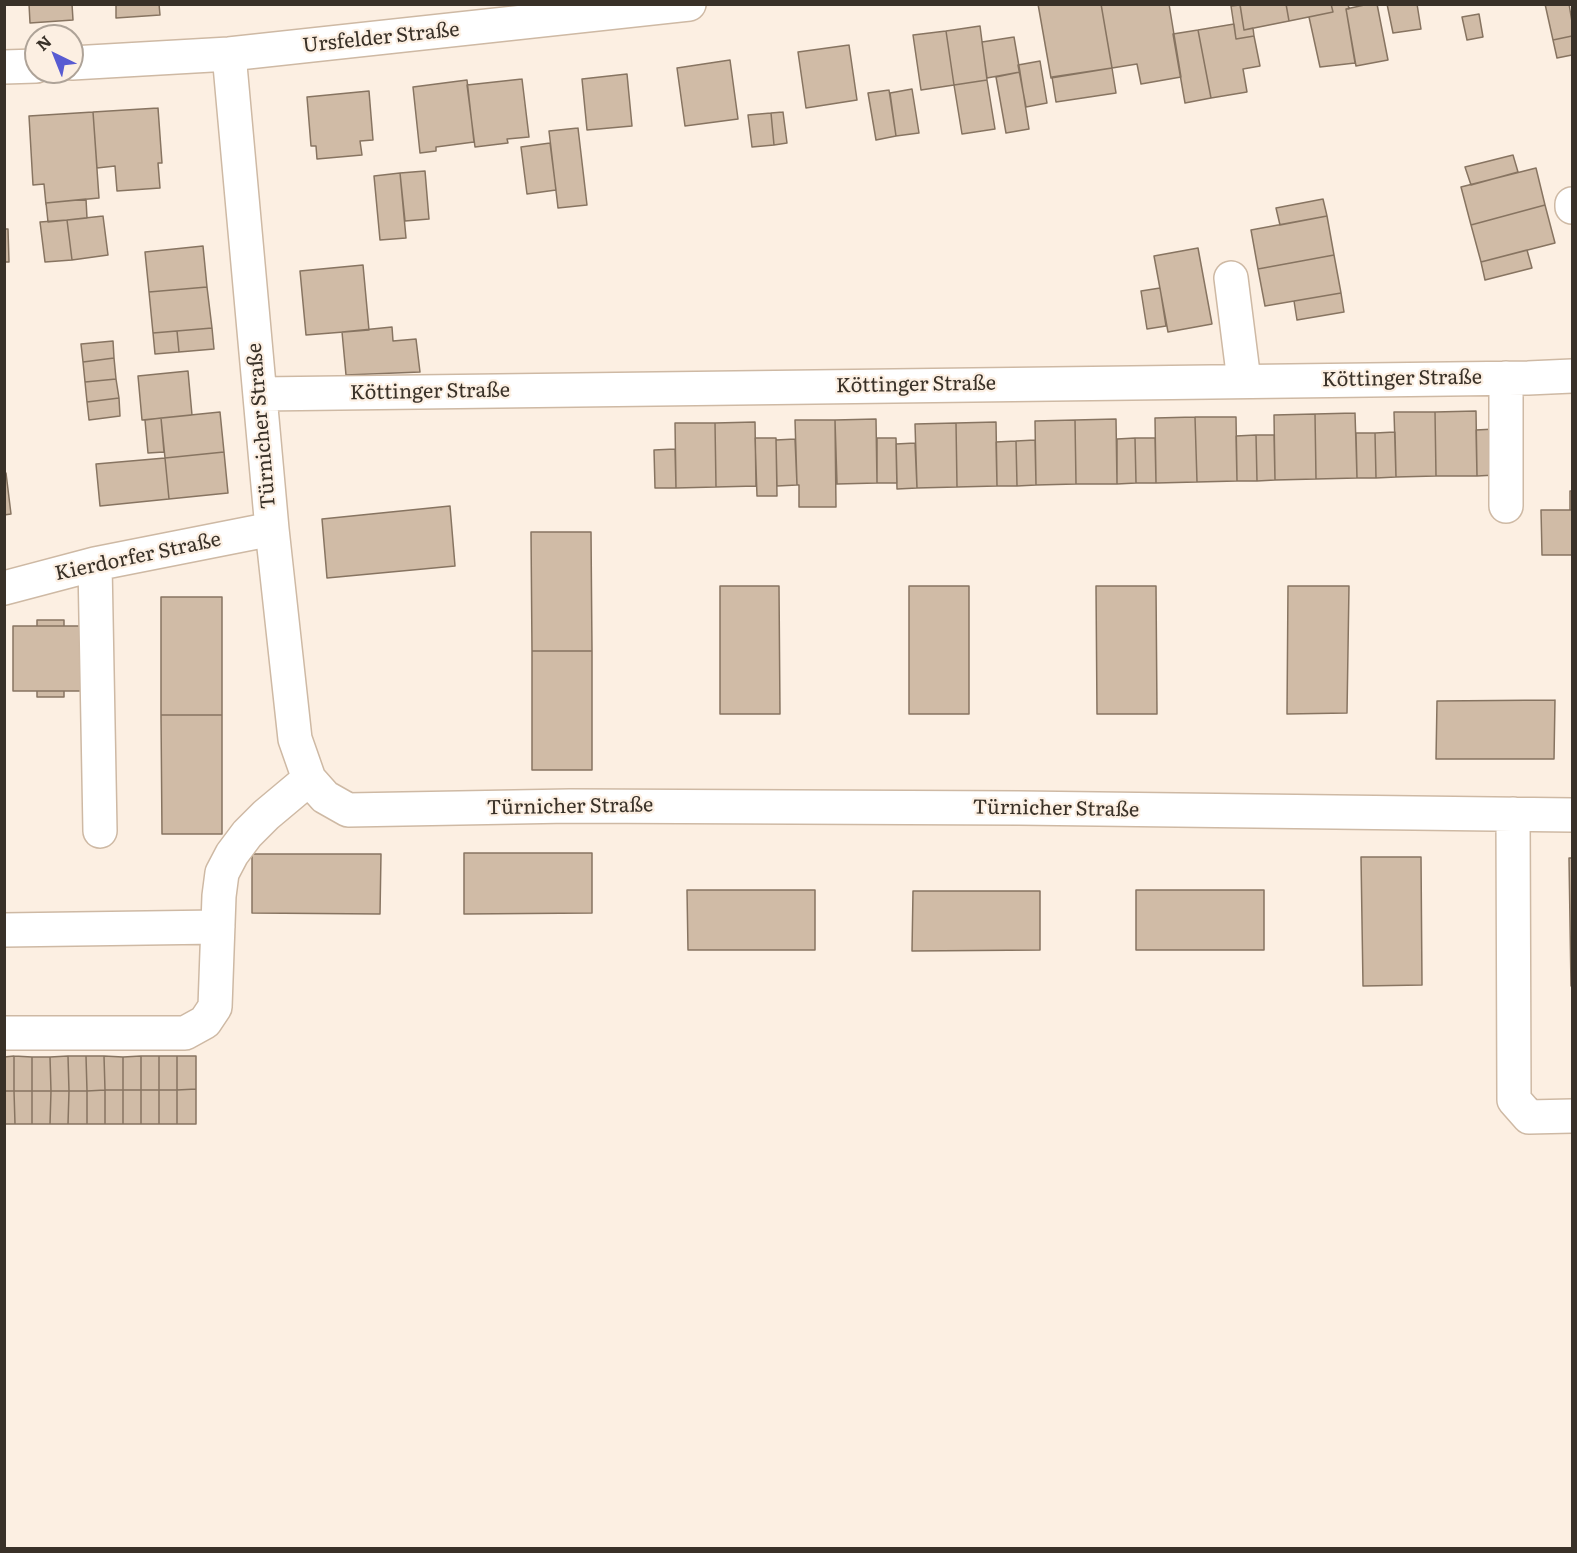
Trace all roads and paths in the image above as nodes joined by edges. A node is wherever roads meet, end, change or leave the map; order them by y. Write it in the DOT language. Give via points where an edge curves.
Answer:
graph roads {
  1 [pos="689,4"];
  2 [pos="640,7"];
  3 [pos="229,54"];
  4 [pos="84,62"];
  5 [pos="24,66"];
  6 [pos="4,67"];
  7 [pos="1231,278"];
  8 [pos="1572,375"];
  9 [pos="1506,378"];
  10 [pos="1244,381"];
  11 [pos="260,394"];
  12 [pos="1506,506"];
  13 [pos="272,529"];
  14 [pos="95,564"];
  15 [pos="4,588"];
  16 [pos="309,779"];
  17 [pos="1513,814"];
  18 [pos="1572,815"];
  19 [pos="100,831"];
  20 [pos="218,927"];
  21 [pos="4,930"];
  22 [pos="4,1033"];
  23 [pos="1572,1116"];
  1 -- 2 [label="street, Ursfelder Straße"];
  2 -- 3 [label="street, Ursfelder Straße"];
  3 -- 4 [label="street, Ursfelder Straße"];
  3 -- 11 [label="street, Türnicher Straße"];
  5 -- 6 [label="street"];
  7 -- 10 [label="street"];
  8 -- 9 [label="street, Köttinger Straße"];
  9 -- 10 [label="street, Köttinger Straße"];
  9 -- 12 [label="street"];
  10 -- 11 [label="street, Köttinger Straße"];
  11 -- 13 [label="street, Türnicher Straße"];
  13 -- 14 [label="street, Kierdorfer Straße"];
  13 -- 16 [label="street, Türnicher Straße" via="295,739"];
  14 -- 15 [label="street, Kierdorfer Straße"];
  14 -- 19 [label="street"];
  16 -- 17 [label="street, Türnicher Straße" via="325,797 348,810 570,806"];
  16 -- 20 [label="street" via="266,815 232,854 222,873"];
  17 -- 18 [label="street, Türnicher Straße"];
  17 -- 23 [label="street" via="1514,1100 1529,1117"];
  20 -- 21 [label="street"];
  20 -- 22 [label="street" via="215,1007 205,1022 185,1033"];
}
